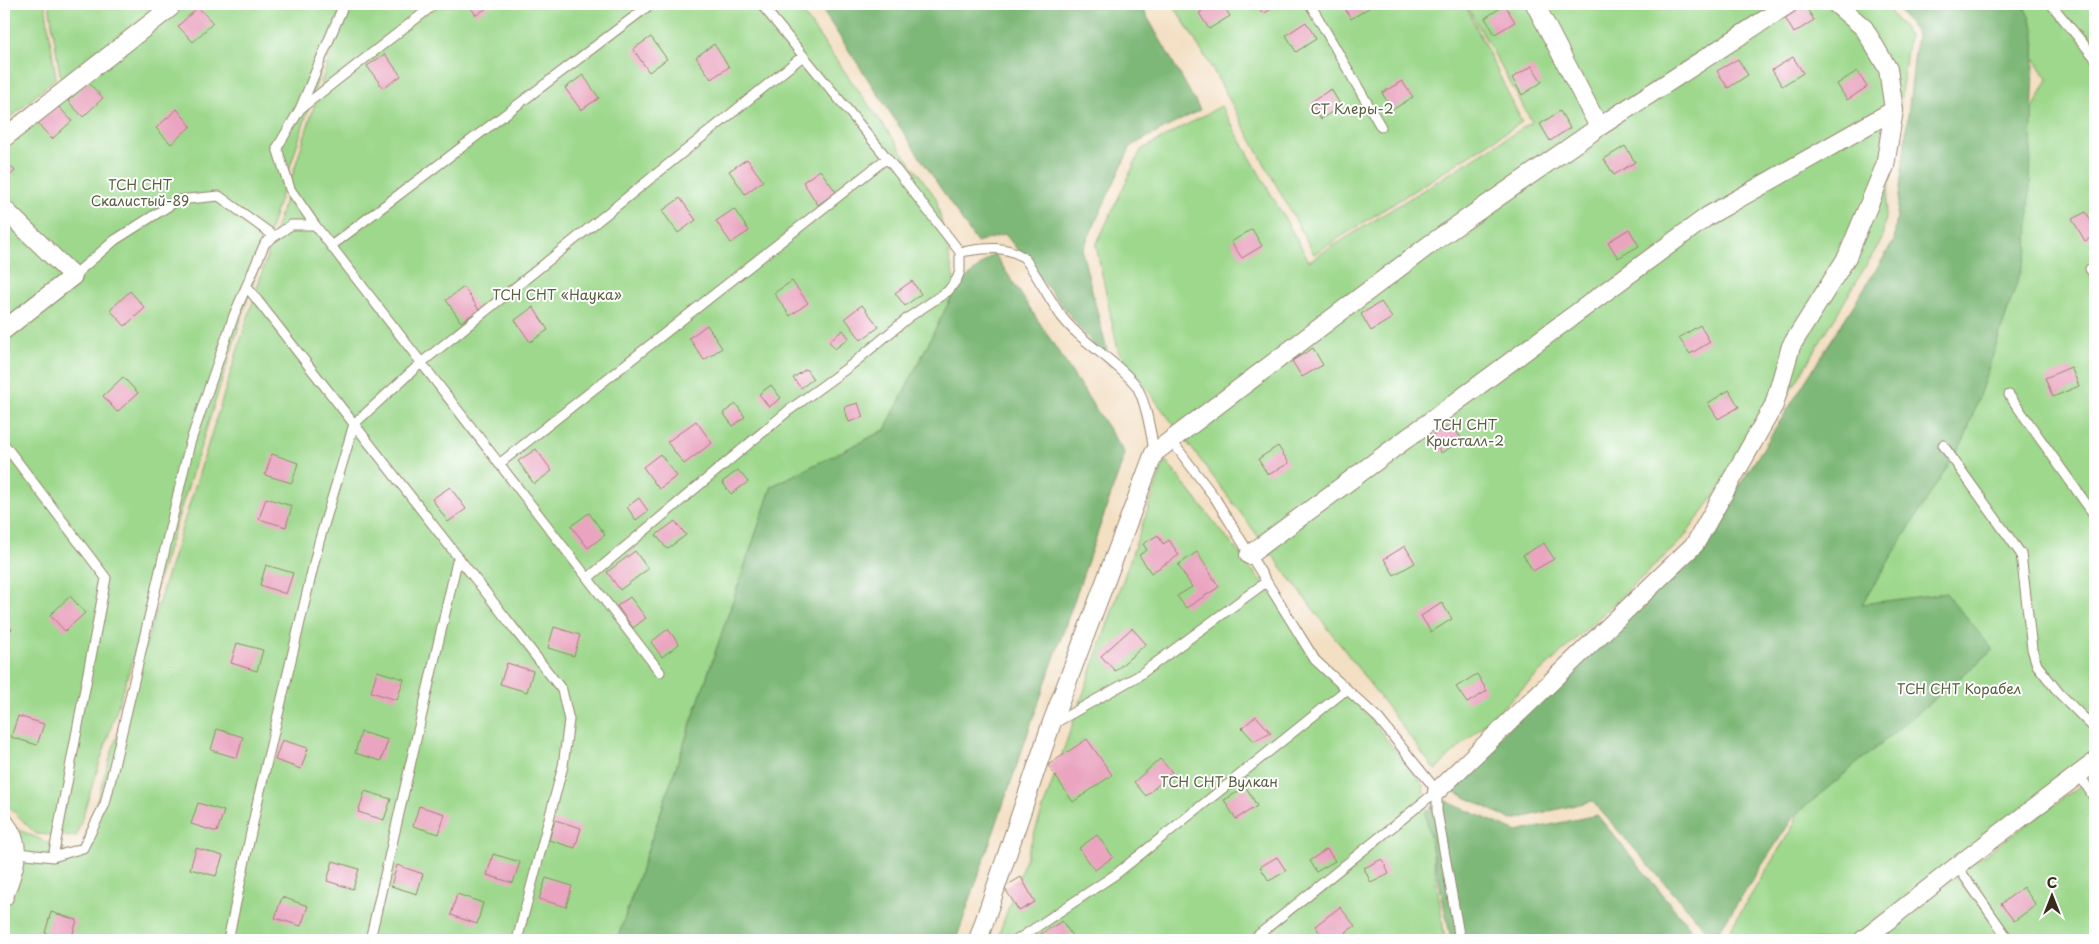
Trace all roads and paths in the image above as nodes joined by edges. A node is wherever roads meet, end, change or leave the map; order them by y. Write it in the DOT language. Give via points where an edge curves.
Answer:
graph roads {
  1 [pos="344,4"];
  2 [pos="435,4"];
  3 [pos="651,4"];
  4 [pos="761,4"];
  5 [pos="1310,4"];
  6 [pos="1535,4"];
  7 [pos="1789,4"];
  8 [pos="1836,4"];
  9 [pos="2052,4"];
  10 [pos="170,5"];
  11 [pos="803,56"];
  12 [pos="2095,58"];
  13 [pos="300,110"];
  14 [pos="1894,110"];
  15 [pos="1381,127"];
  16 [pos="1599,127"];
  17 [pos="4,138"];
  18 [pos="886,158"];
  19 [pos="4,210"];
  20 [pos="315,225"];
  21 [pos="274,236"];
  22 [pos="331,246"];
  23 [pos="960,252"];
  24 [pos="73,276"];
  25 [pos="247,287"];
  26 [pos="4,330"];
  27 [pos="421,363"];
  28 [pos="2008,395"];
  29 [pos="354,424"];
  30 [pos="1171,440"];
  31 [pos="4,444"];
  32 [pos="1944,445"];
  33 [pos="1154,453"];
  34 [pos="500,464"];
  35 [pos="2095,516"];
  36 [pos="1249,555"];
  37 [pos="458,557"];
  38 [pos="588,578"];
  39 [pos="1266,582"];
  40 [pos="660,672"];
  41 [pos="1346,689"];
  42 [pos="1051,725"];
  43 [pos="2095,729"];
  44 [pos="2095,762"];
  45 [pos="2079,774"];
  46 [pos="1437,790"];
  47 [pos="2095,799"];
  48 [pos="4,822"];
  49 [pos="18,853"];
  50 [pos="53,857"];
  51 [pos="1957,866"];
  52 [pos="4,897"];
  53 [pos="228,940"];
  54 [pos="370,940"];
  55 [pos="517,940"];
  56 [pos="978,940"];
  57 [pos="1017,940"];
  58 [pos="1252,940"];
  59 [pos="1460,940"];
  60 [pos="1863,940"];
  61 [pos="2009,940"];
  1 -- 13 [label="lane"];
  2 -- 13 [label="lane"];
  3 -- 22 [label="lane"];
  4 -- 11 [label="lane"];
  5 -- 15 [label="lane"];
  6 -- 16 [label="street"];
  7 -- 16 [label="street"];
  8 -- 14 [label="street" via="1864,28 1888,69"];
  9 -- 12 [label="lane"];
  10 -- 17 [label="street"];
  11 -- 18 [label="lane"];
  11 -- 27 [label="lane"];
  13 -- 20 [label="lane" via="277,148 290,189"];
  14 -- 36 [label="street" via="1708,216"];
  14 -- 46 [label="street" via="1885,166 1846,257 1791,346 1774,405 1695,544"];
  16 -- 30 [label="street" via="1429,245"];
  18 -- 23 [label="lane"];
  18 -- 34 [label="lane"];
  19 -- 24 [label="street"];
  20 -- 21 [label="lane" via="291,225"];
  20 -- 22 [label="lane"];
  21 -- 24 [label="lane" via="219,196 178,200 115,240"];
  21 -- 25 [label="lane" via="265,243"];
  22 -- 27 [label="lane"];
  23 -- 33 [label="lane" via="1006,249 1025,258 1064,319 1136,385 1150,425"];
  23 -- 38 [label="lane" via="958,279 948,291 909,317 788,411"];
  24 -- 26 [label="street"];
  25 -- 29 [label="lane"];
  25 -- 50 [label="lane" via="234,315 190,443 104,804 82,848"];
  27 -- 29 [label="lane"];
  27 -- 34 [label="lane"];
  28 -- 35 [label="lane"];
  29 -- 37 [label="lane"];
  29 -- 53 [label="lane" via="319,542"];
  30 -- 33 [label="street"];
  30 -- 36 [label="lane" via="1215,498"];
  31 -- 50 [label="lane" via="106,578"];
  32 -- 43 [label="lane" via="2021,554 2032,649 2037,665"];
  33 -- 42 [label="street"];
  34 -- 38 [label="lane"];
  36 -- 39 [label="lane"];
  37 -- 54 [label="lane"];
  37 -- 55 [label="lane" via="562,690 569,720 563,766"];
  38 -- 40 [label="lane"];
  39 -- 41 [label="lane" via="1315,660"];
  39 -- 42 [label="lane" via="1138,676"];
  41 -- 46 [label="lane" via="1378,718"];
  41 -- 57 [label="lane" via="1116,874"];
  42 -- 56 [label="street"];
  44 -- 45 [label="street"];
  45 -- 47 [label="lane"];
  45 -- 51 [label="street"];
  46 -- 58 [label="lane"];
  46 -- 59 [label="lane" via="1437,811"];
  48 -- 49 [label="street"];
  49 -- 50 [label="lane"];
  49 -- 52 [label="street"];
  51 -- 60 [label="street"];
  51 -- 61 [label="lane"];
}
